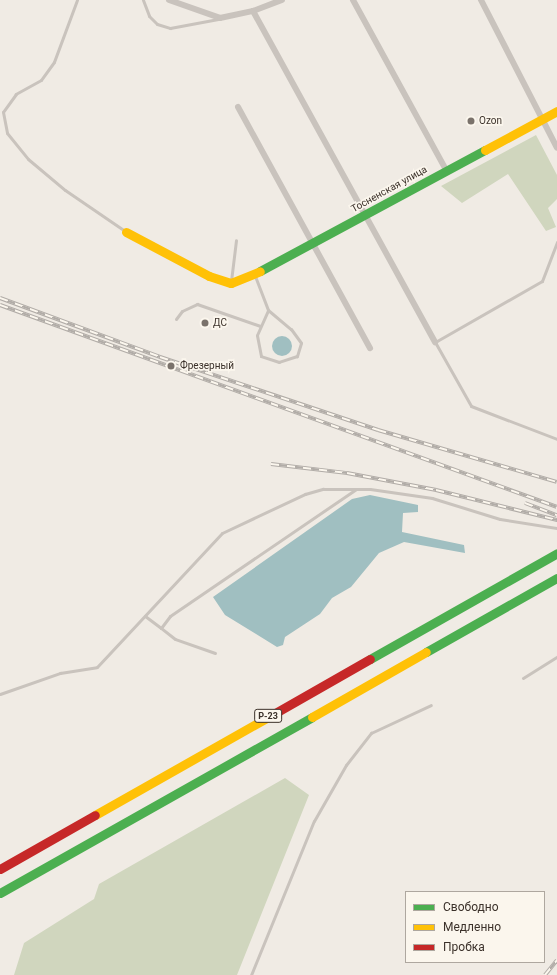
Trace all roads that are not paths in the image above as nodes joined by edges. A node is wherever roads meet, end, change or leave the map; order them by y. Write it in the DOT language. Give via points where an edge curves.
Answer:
graph roads {
  1 [pos="77,0"];
  2 [pos="143,0"];
  3 [pos="169,0"];
  4 [pos="282,0"];
  5 [pos="353,0"];
  6 [pos="481,0"];
  7 [pos="253,11"];
  8 [pos="220,18"];
  9 [pos="238,106"];
  10 [pos="557,111"];
  11 [pos="541,120"];
  12 [pos="557,148"];
  13 [pos="446,170"];
  14 [pos="365,214"];
  15 [pos="126,232"];
  16 [pos="236,240"];
  17 [pos="557,242"];
  18 [pos="313,243"];
  19 [pos="254,274"];
  20 [pos="231,283"];
  21 [pos="268,310"];
  22 [pos="176,319"];
  23 [pos="260,326"];
  24 [pos="435,342"];
  25 [pos="370,348"];
  26 [pos="557,439"];
  27 [pos="356,489"];
  28 [pos="557,528"];
  29 [pos="557,553"];
  30 [pos="557,578"];
  31 [pos="145,616"];
  32 [pos="161,628"];
  33 [pos="215,653"];
  34 [pos="557,657"];
  35 [pos="523,678"];
  36 [pos="0,694"];
  37 [pos="431,705"];
  38 [pos="0,869"];
  39 [pos="0,893"];
  40 [pos="251,975"];
  1 -- 15 [label="lane" via="54,62 41,80 16,94 3,112 8,133 28,159 65,190"];
  2 -- 8 [label="lane" via="149,16 157,24 170,28"];
  3 -- 8 [label="street"];
  4 -- 7 [label="street"];
  5 -- 13 [label="street"];
  6 -- 11 [label="street"];
  7 -- 8 [label="street"];
  7 -- 14 [label="street"];
  9 -- 18 [label="street"];
  10 -- 11 [label="main road, Тосненская улица"];
  11 -- 12 [label="street"];
  11 -- 13 [label="main road, Тосненская улица"];
  13 -- 14 [label="main road, Тосненская улица"];
  14 -- 18 [label="main road, Тосненская улица"];
  14 -- 24 [label="street"];
  15 -- 20 [label="main road" via="209,276"];
  16 -- 20 [label="lane"];
  17 -- 24 [label="lane" via="542,281"];
  18 -- 19 [label="main road, Тосненская улица"];
  18 -- 25 [label="street"];
  19 -- 20 [label="main road, Тосненская улица"];
  19 -- 21 [label="lane"];
  21 -- 23 [label="lane"];
  21 -- 23 [label="lane" via="291,329 301,343 297,356 279,362 261,356 257,335"];
  22 -- 23 [label="lane" via="182,311 197,304"];
  24 -- 26 [label="lane" via="471,406"];
  27 -- 28 [label="lane" via="432,498 500,519"];
  27 -- 31 [label="lane" via="323,489 305,494 222,533"];
  27 -- 32 [label="lane" via="170,616"];
  29 -- 38 [label="main road, Р-23"];
  30 -- 39 [label="main road, Р-23"];
  31 -- 32 [label="lane"];
  31 -- 36 [label="lane" via="97,667 60,673"];
  32 -- 33 [label="lane" via="175,639"];
  34 -- 35 [label="lane"];
  37 -- 40 [label="lane" via="371,733 346,765 314,821"];
}
